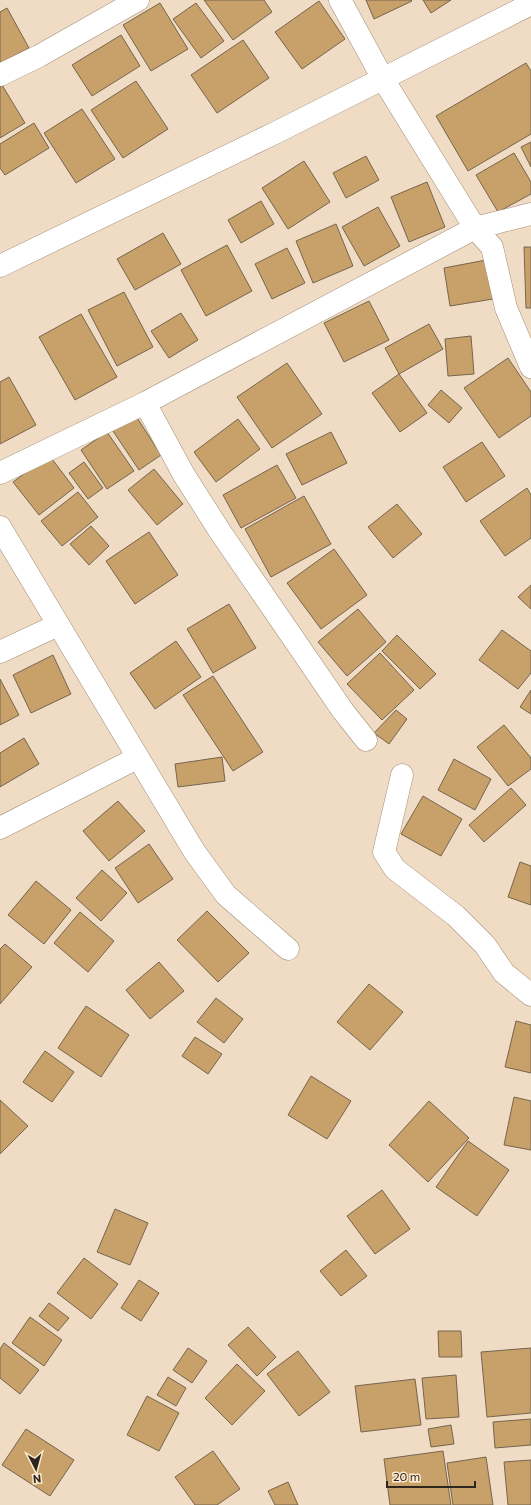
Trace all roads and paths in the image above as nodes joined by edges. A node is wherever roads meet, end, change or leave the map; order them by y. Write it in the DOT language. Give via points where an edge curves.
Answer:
graph roads {
  1 [pos="138,0"];
  2 [pos="340,0"];
  3 [pos="531,4"];
  4 [pos="0,75"];
  5 [pos="383,79"];
  6 [pos="531,214"];
  7 [pos="475,228"];
  8 [pos="0,266"];
  9 [pos="531,367"];
  10 [pos="145,403"];
  11 [pos="0,473"];
  12 [pos="0,527"];
  13 [pos="58,624"];
  14 [pos="0,652"];
  15 [pos="366,740"];
  16 [pos="138,758"];
  17 [pos="402,776"];
  18 [pos="0,828"];
  19 [pos="288,949"];
  20 [pos="531,995"];
  1 -- 4 [label="street"];
  2 -- 5 [label="street"];
  3 -- 5 [label="street"];
  5 -- 7 [label="street"];
  5 -- 8 [label="street"];
  6 -- 7 [label="street"];
  7 -- 9 [label="street" via="492,247 506,308"];
  7 -- 10 [label="street"];
  10 -- 11 [label="street"];
  10 -- 15 [label="street" via="184,475 221,533 343,711"];
  12 -- 13 [label="street"];
  13 -- 14 [label="street"];
  13 -- 16 [label="street"];
  16 -- 18 [label="street"];
  16 -- 19 [label="street" via="194,851 226,895"];
  17 -- 20 [label="street" via="384,852 395,870 456,916 485,945 504,973"];
}
